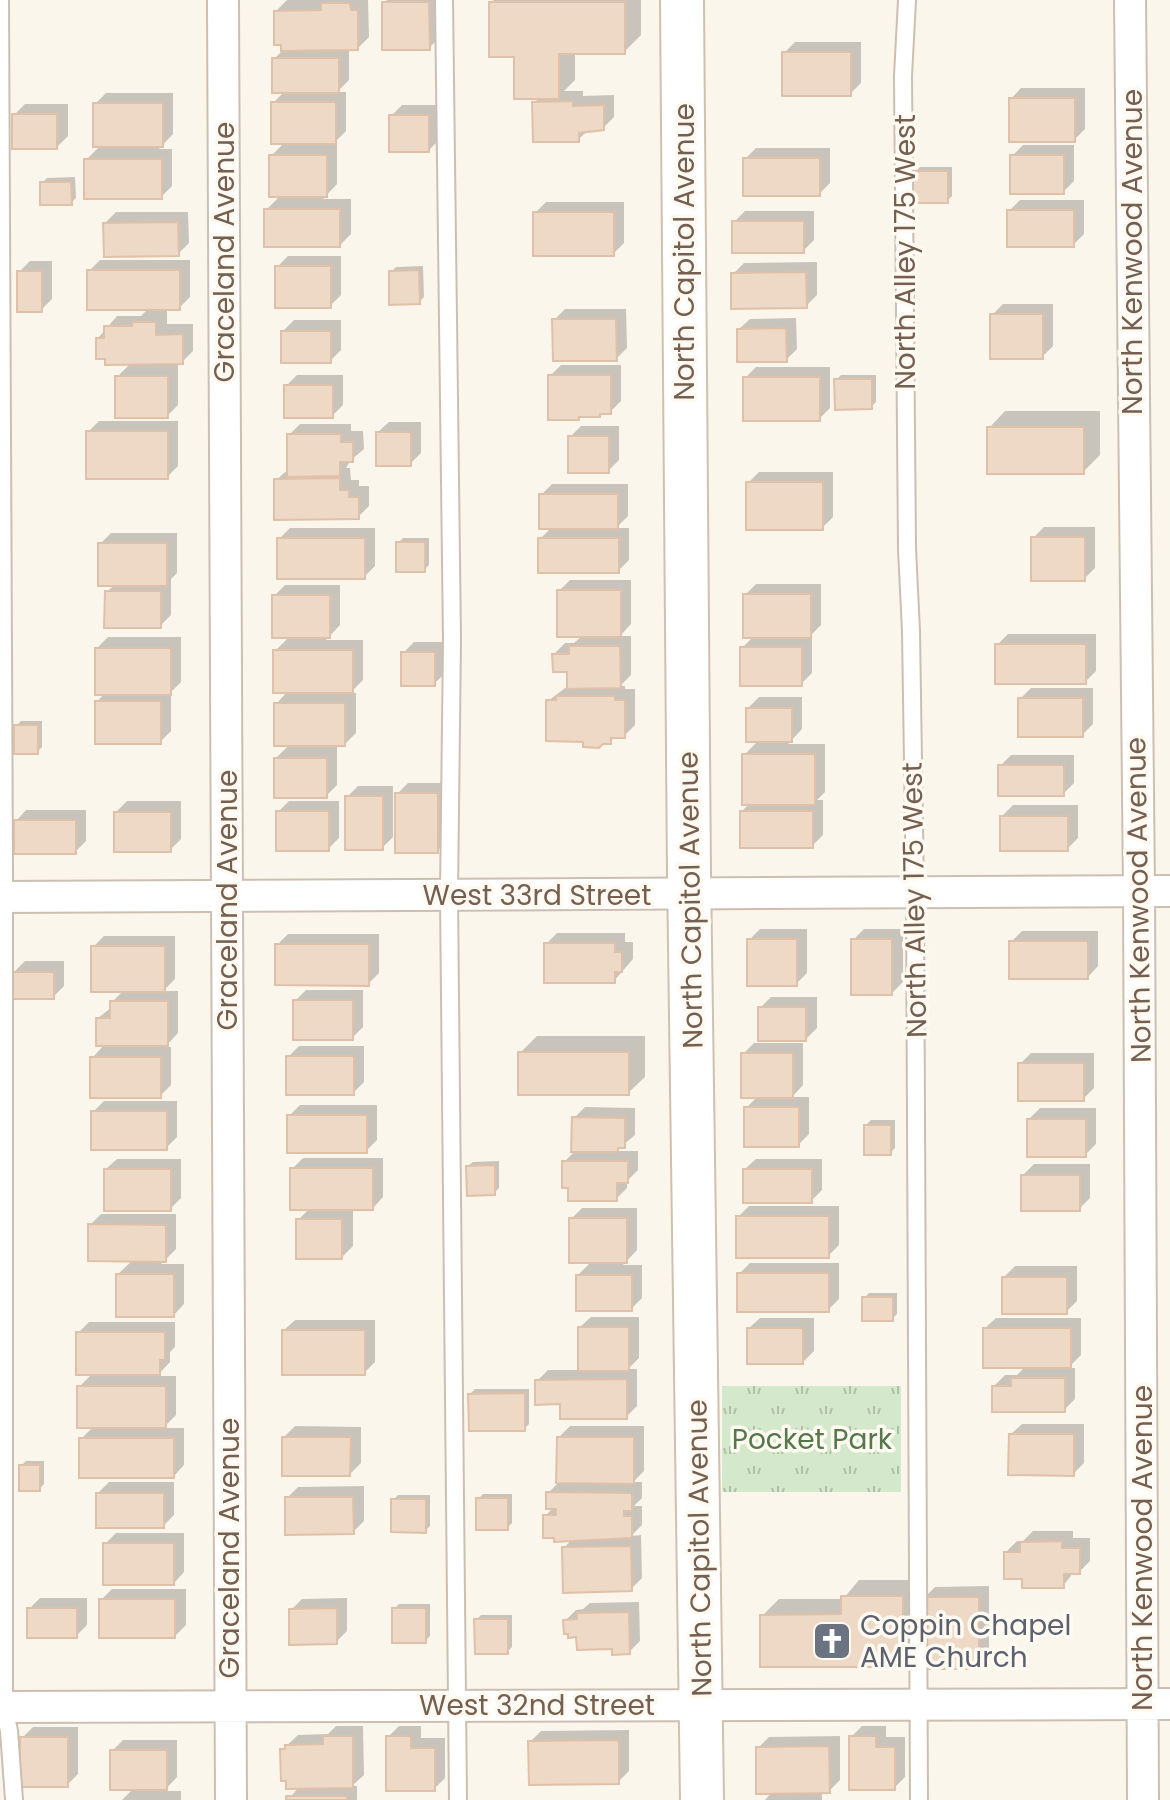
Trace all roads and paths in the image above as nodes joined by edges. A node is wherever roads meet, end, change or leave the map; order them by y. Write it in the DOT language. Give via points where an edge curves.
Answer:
graph roads {
  1 [pos="0,0"];
  2 [pos="223,0"];
  3 [pos="444,0"];
  4 [pos="682,0"];
  5 [pos="907,0"];
  6 [pos="1130,0"];
  7 [pos="1,265"];
  8 [pos="1139,891"];
  9 [pos="1170,891"];
  10 [pos="915,892"];
  11 [pos="690,894"];
  12 [pos="449,895"];
  13 [pos="227,896"];
  14 [pos="2,897"];
  15 [pos="1156,1704"];
  16 [pos="701,1705"];
  17 [pos="918,1705"];
  18 [pos="457,1706"];
  19 [pos="2,1707"];
  20 [pos="230,1707"];
  21 [pos="14,1800"];
  22 [pos="231,1800"];
  23 [pos="458,1800"];
  24 [pos="702,1800"];
  25 [pos="919,1800"];
  26 [pos="1143,1800"];
  1 -- 7 [label="lane"];
  2 -- 13 [label="street, Graceland Avenue"];
  3 -- 12 [label="lane" via="452,640"];
  4 -- 11 [label="main road, North Capitol Avenue"];
  5 -- 10 [label="lane, North Alley 175 West" via="903,76"];
  6 -- 8 [label="street, North Kenwood Avenue"];
  7 -- 14 [label="lane"];
  8 -- 9 [label="street, West 33rd Street"];
  8 -- 10 [label="street, West 33rd Street"];
  8 -- 15 [label="street, North Kenwood Avenue"];
  10 -- 11 [label="street, West 33rd Street"];
  10 -- 17 [label="lane, North Alley 175 West"];
  11 -- 12 [label="street, West 33rd Street"];
  11 -- 16 [label="main road, North Capitol Avenue"];
  12 -- 13 [label="street, West 33rd Street"];
  12 -- 18 [label="lane"];
  13 -- 14 [label="street, West 33rd Street"];
  13 -- 20 [label="street, Graceland Avenue"];
  14 -- 19 [label="lane"];
  15 -- 17 [label="street, West 32nd Street"];
  15 -- 26 [label="street, North Kenwood Avenue"];
  16 -- 17 [label="street, West 32nd Street"];
  16 -- 18 [label="street, West 32nd Street"];
  16 -- 24 [label="main road, North Capitol Avenue"];
  17 -- 25 [label="lane, North Alley 175 West"];
  18 -- 20 [label="street, West 32nd Street"];
  18 -- 23 [label="lane"];
  19 -- 20 [label="street, West 32nd Street"];
  19 -- 21 [label="lane"];
  20 -- 22 [label="street, Graceland Avenue"];
}
